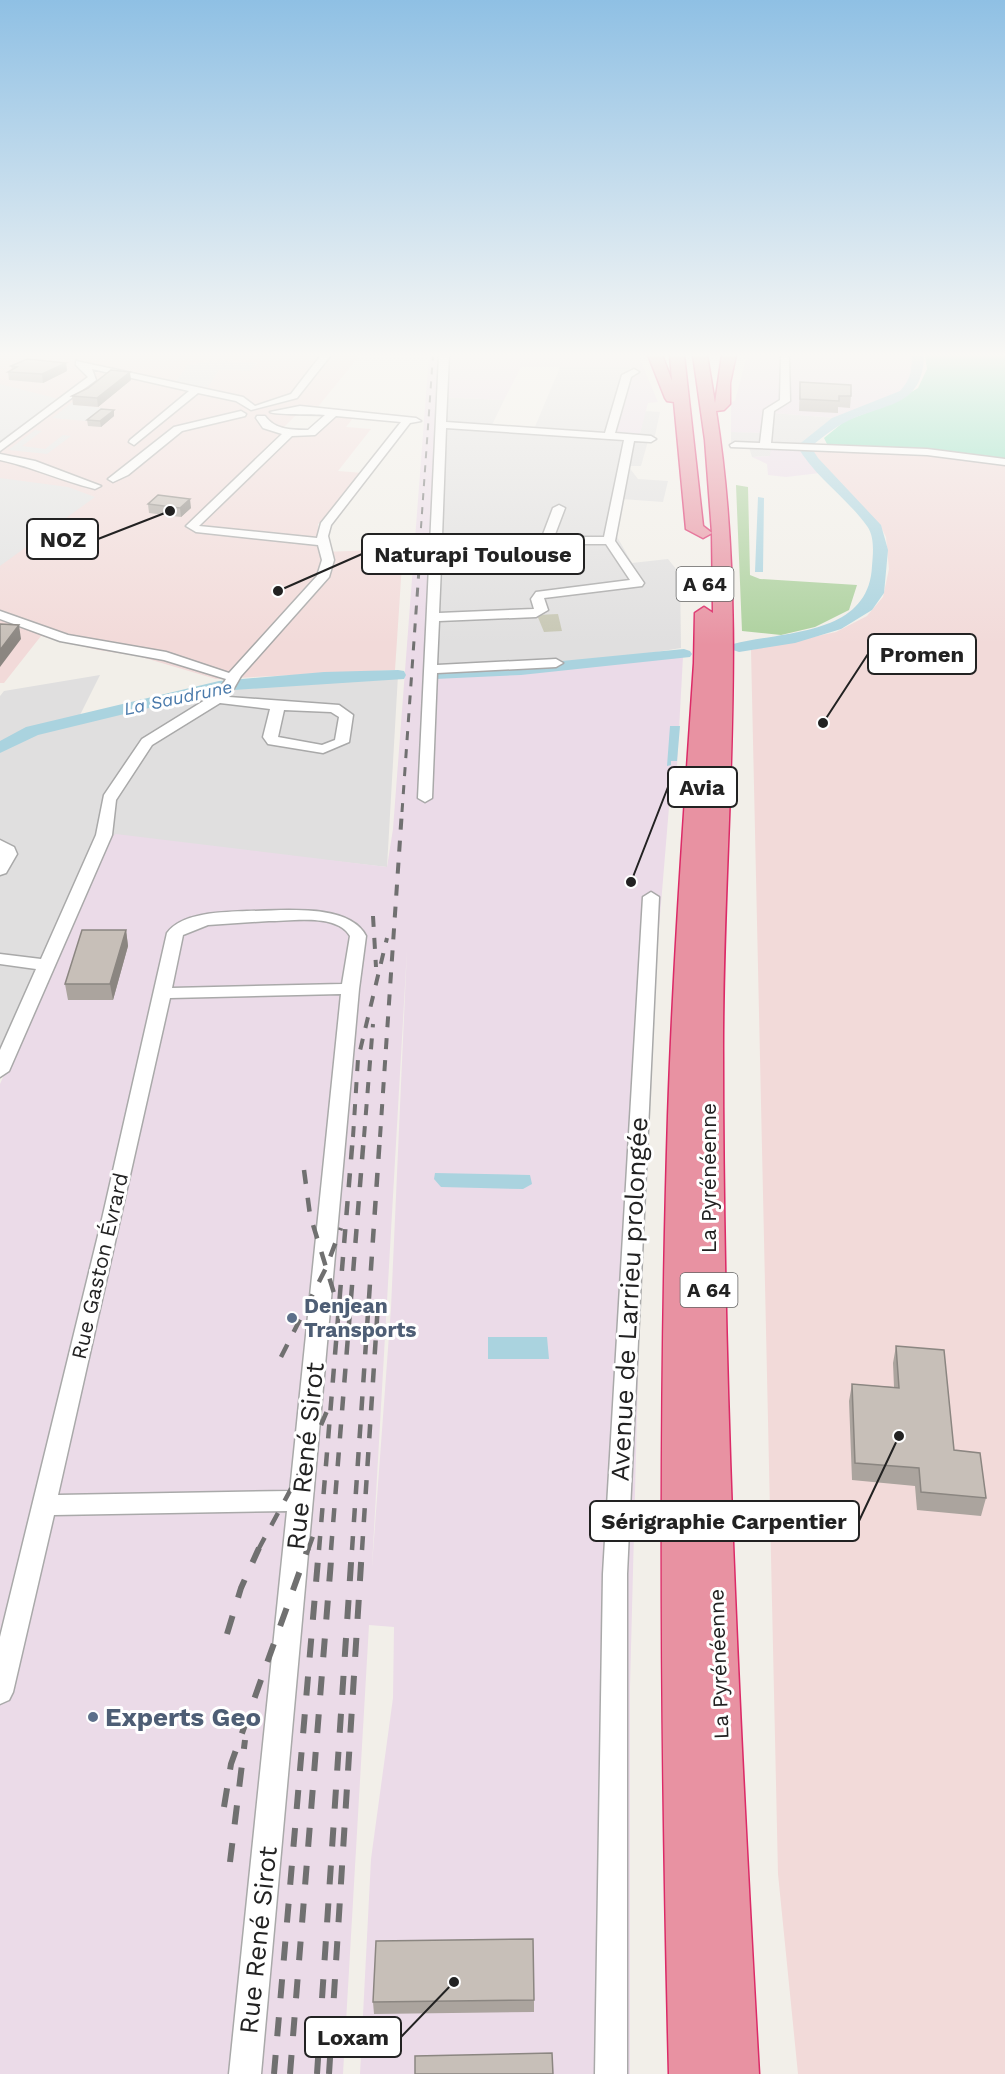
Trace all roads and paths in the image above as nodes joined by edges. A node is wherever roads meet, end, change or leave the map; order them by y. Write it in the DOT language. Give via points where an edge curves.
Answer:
graph roads {
  1 [pos="150,452"];
  2 [pos="269,452"];
  3 [pos="386,452"];
  4 [pos="441,452"];
  5 [pos="626,452"];
  6 [pos="689,452"];
  7 [pos="698,452"];
  8 [pos="712,452"];
  9 [pos="722,452"];
  10 [pos="918,452"];
  11 [pos="1,453"];
  12 [pos="1005,462"];
  13 [pos="717,487"];
  14 [pos="559,508"];
  15 [pos="703,533"];
  16 [pos="547,539"];
  17 [pos="436,540"];
  18 [pos="609,541"];
  19 [pos="323,542"];
  20 [pos="0,615"];
  21 [pos="432,617"];
  22 [pos="556,663"];
  23 [pos="430,669"];
  24 [pos="226,681"];
  25 [pos="278,706"];
  26 [pos="425,798"];
  27 [pos="0,845"];
  28 [pos="0,870"];
  29 [pos="651,897"];
  30 [pos="268,918"];
  31 [pos="0,959"];
  32 [pos="47,965"];
  33 [pos="350,989"];
  34 [pos="163,993"];
  35 [pos="0,1071"];
  36 [pos="301,1501"];
  37 [pos="43,1505"];
  38 [pos="0,1692"];
  39 [pos="245,2074"];
  40 [pos="611,2074"];
  41 [pos="692,2074"];
  42 [pos="736,2074"];
  1 -- 11 [label="street" via="120,477 124,485 113,490 98,483 76,481"];
  2 -- 19 [label="street" via="192,526 196,530"];
  3 -- 19 [label="street" via="322,531"];
  4 -- 17 [label="street"];
  5 -- 18 [label="street"];
  6 -- 15 [label="highway" via="695,529"];
  7 -- 15 [label="highway, La Pyrénéenne / A 64"];
  8 -- 13 [label="highway, La Pyrénéenne / A 64"];
  9 -- 13 [label="highway" via="724,481"];
  10 -- 12 [label="street"];
  13 -- 42 [label="highway, La Pyrénéenne / A 64" via="724,660 710,1028 709,1284 718,1654"];
  14 -- 16 [label="street"];
  15 -- 41 [label="highway, La Pyrénéenne / A 64" via="704,663 686,983 679,1283 682,1715"];
  16 -- 17 [label="street"];
  16 -- 18 [label="street"];
  17 -- 21 [label="street"];
  18 -- 21 [label="street" via="638,583 540,595 537,599 542,610 536,613"];
  19 -- 24 [label="street" via="328,560 322,577"];
  20 -- 24 [label="street" via="65,638 145,651 202,668"];
  21 -- 23 [label="street"];
  22 -- 23 [label="street"];
  23 -- 26 [label="street"];
  24 -- 25 [label="street" via="233,702"];
  24 -- 32 [label="street" via="147,742 109,798 104,835"];
  25 -- 25 [label="street" via="270,737 273,741 323,749 342,742 346,715 341,711"];
  27 -- 28 [label="street" via="9,854"];
  29 -- 40 [label="street, Avenue de Larrieu prolongée" via="615,1574"];
  30 -- 33 [label="street, Rue René Sirot" via="327,917 356,930"];
  30 -- 34 [label="street, Rue Gaston Évrard" via="209,918 185,925 175,933"];
  31 -- 32 [label="street"];
  32 -- 35 [label="street"];
  33 -- 34 [label="street"];
  33 -- 36 [label="street, Rue René Sirot"];
  34 -- 37 [label="street, Rue Gaston Évrard"];
  36 -- 37 [label="street"];
  36 -- 39 [label="street, Rue René Sirot"];
  37 -- 38 [label="street, Rue Gaston Évrard"];
}
